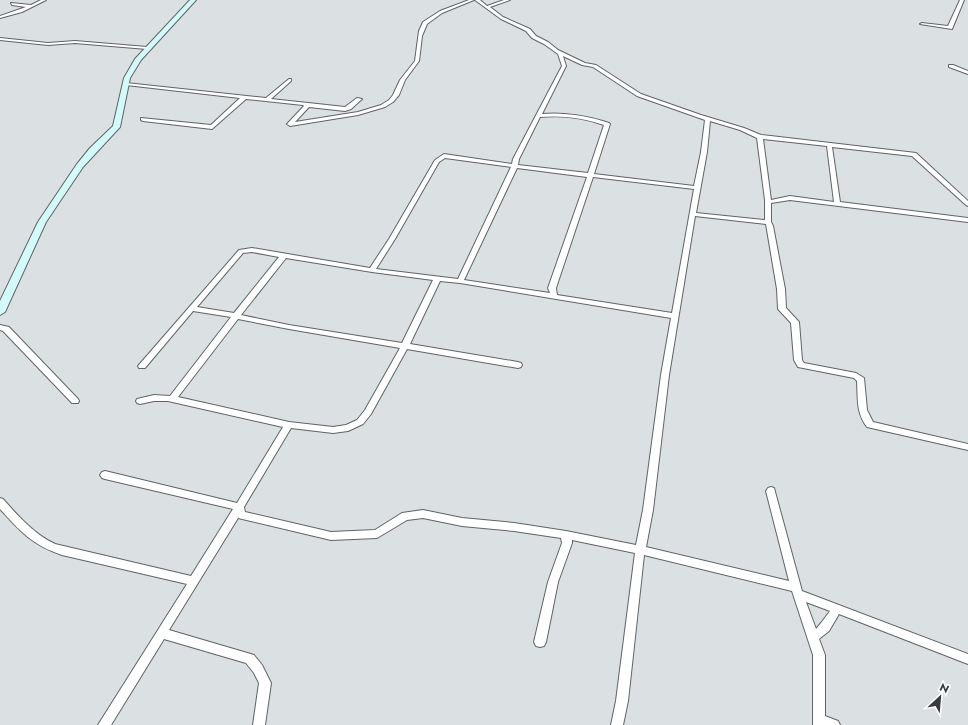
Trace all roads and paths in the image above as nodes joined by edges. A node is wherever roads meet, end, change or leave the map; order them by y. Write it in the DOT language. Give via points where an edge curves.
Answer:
graph roads {
  1 [pos="44,0"];
  2 [pos="194,0"];
  3 [pos="472,0"];
  4 [pos="477,0"];
  5 [pos="508,0"];
  6 [pos="963,0"];
  7 [pos="968,0"];
  8 [pos="12,4"];
  9 [pos="31,6"];
  10 [pos="488,7"];
  11 [pos="0,17"];
  12 [pos="922,24"];
  13 [pos="0,39"];
  14 [pos="147,48"];
  15 [pos="560,54"];
  16 [pos="951,66"];
  17 [pos="968,72"];
  18 [pos="289,80"];
  19 [pos="126,84"];
  20 [pos="245,97"];
  21 [pos="359,99"];
  22 [pos="266,100"];
  23 [pos="306,105"];
  24 [pos="176,115"];
  25 [pos="539,116"];
  26 [pos="143,119"];
  27 [pos="710,119"];
  28 [pos="167,122"];
  29 [pos="760,137"];
  30 [pos="830,145"];
  31 [pos="515,166"];
  32 [pos="591,176"];
  33 [pos="697,188"];
  34 [pos="768,202"];
  35 [pos="837,204"];
  36 [pos="968,204"];
  37 [pos="692,214"];
  38 [pos="968,220"];
  39 [pos="768,222"];
  40 [pos="284,255"];
  41 [pos="372,270"];
  42 [pos="437,279"];
  43 [pos="460,282"];
  44 [pos="554,296"];
  45 [pos="191,308"];
  46 [pos="0,312"];
  47 [pos="236,316"];
  48 [pos="676,316"];
  49 [pos="0,327"];
  50 [pos="405,346"];
  51 [pos="518,365"];
  52 [pos="142,366"];
  53 [pos="172,398"];
  54 [pos="75,401"];
  55 [pos="140,401"];
  56 [pos="289,425"];
  57 [pos="968,447"];
  58 [pos="105,475"];
  59 [pos="771,491"];
  60 [pos="0,502"];
  61 [pos="239,507"];
  62 [pos="566,535"];
  63 [pos="640,550"];
  64 [pos="194,582"];
  65 [pos="798,591"];
  66 [pos="837,609"];
  67 [pos="162,633"];
  68 [pos="813,638"];
  69 [pos="540,642"];
  70 [pos="968,659"];
  71 [pos="819,722"];
  72 [pos="104,725"];
  73 [pos="259,725"];
  74 [pos="617,725"];
  75 [pos="834,725"];
  1 -- 9 [label="street"];
  2 -- 14 [label="street"];
  3 -- 23 [label="street" via="448,9 425,23 419,36 417,63 402,78 396,96 391,102 347,115 290,124"];
  4 -- 10 [label="street"];
  5 -- 10 [label="street"];
  6 -- 7 [label="street"];
  6 -- 12 [label="street" via="950,28"];
  8 -- 9 [label="street"];
  9 -- 11 [label="street"];
  10 -- 15 [label="street" via="502,18 528,30"];
  13 -- 14 [label="street" via="48,44 75,42"];
  14 -- 19 [label="street" via="138,59"];
  15 -- 25 [label="street" via="564,66"];
  15 -- 27 [label="street" via="594,66 639,95"];
  16 -- 17 [label="street"];
  18 -- 22 [label="street"];
  19 -- 20 [label="street"];
  19 -- 46 [label="street" via="116,127 80,166 42,222"];
  20 -- 22 [label="street"];
  20 -- 28 [label="street" via="212,127"];
  21 -- 23 [label="street" via="345,109"];
  22 -- 23 [label="street"];
  24 -- 28 [label="street"];
  25 -- 31 [label="street" via="516,159"];
  25 -- 32 [label="street" via="545,114 575,117 608,124"];
  26 -- 28 [label="street"];
  27 -- 29 [label="street"];
  27 -- 33 [label="street" via="705,128 704,152"];
  29 -- 30 [label="street"];
  29 -- 34 [label="street"];
  30 -- 35 [label="street" via="828,147"];
  30 -- 36 [label="street" via="914,154"];
  31 -- 32 [label="street"];
  31 -- 41 [label="street" via="444,156 440,158"];
  31 -- 43 [label="street"];
  32 -- 33 [label="street"];
  32 -- 44 [label="street" via="552,288"];
  33 -- 37 [label="street"];
  34 -- 35 [label="street" via="790,198"];
  34 -- 39 [label="street"];
  35 -- 38 [label="street"];
  37 -- 39 [label="street"];
  37 -- 48 [label="street"];
  39 -- 57 [label="street" via="781,289 782,309 795,322 798,360 801,365 856,376 861,380 862,412 870,425"];
  40 -- 41 [label="street"];
  40 -- 45 [label="street" via="252,250 241,251"];
  40 -- 47 [label="street"];
  41 -- 42 [label="street"];
  42 -- 43 [label="street"];
  42 -- 50 [label="street"];
  43 -- 44 [label="street"];
  44 -- 48 [label="street"];
  45 -- 47 [label="street"];
  45 -- 52 [label="street"];
  47 -- 50 [label="street"];
  47 -- 53 [label="street"];
  48 -- 63 [label="street"];
  49 -- 54 [label="street" via="6,329"];
  50 -- 51 [label="street"];
  50 -- 56 [label="street" via="360,422 340,430"];
  53 -- 55 [label="street"];
  53 -- 56 [label="street"];
  56 -- 61 [label="street"];
  58 -- 61 [label="street"];
  59 -- 65 [label="street"];
  60 -- 64 [label="street" via="29,534 46,546"];
  61 -- 62 [label="street" via="242,515 330,536 377,534 405,516 423,514 462,522"];
  61 -- 64 [label="street"];
  62 -- 63 [label="street"];
  62 -- 69 [label="street" via="567,543 553,582"];
  63 -- 65 [label="street"];
  63 -- 74 [label="street"];
  64 -- 67 [label="street"];
  65 -- 66 [label="street"];
  65 -- 68 [label="street"];
  66 -- 68 [label="street"];
  66 -- 70 [label="street"];
  67 -- 72 [label="street"];
  67 -- 73 [label="street" via="250,659 265,683"];
  68 -- 71 [label="street" via="819,655"];
  71 -- 75 [label="street"];
}
